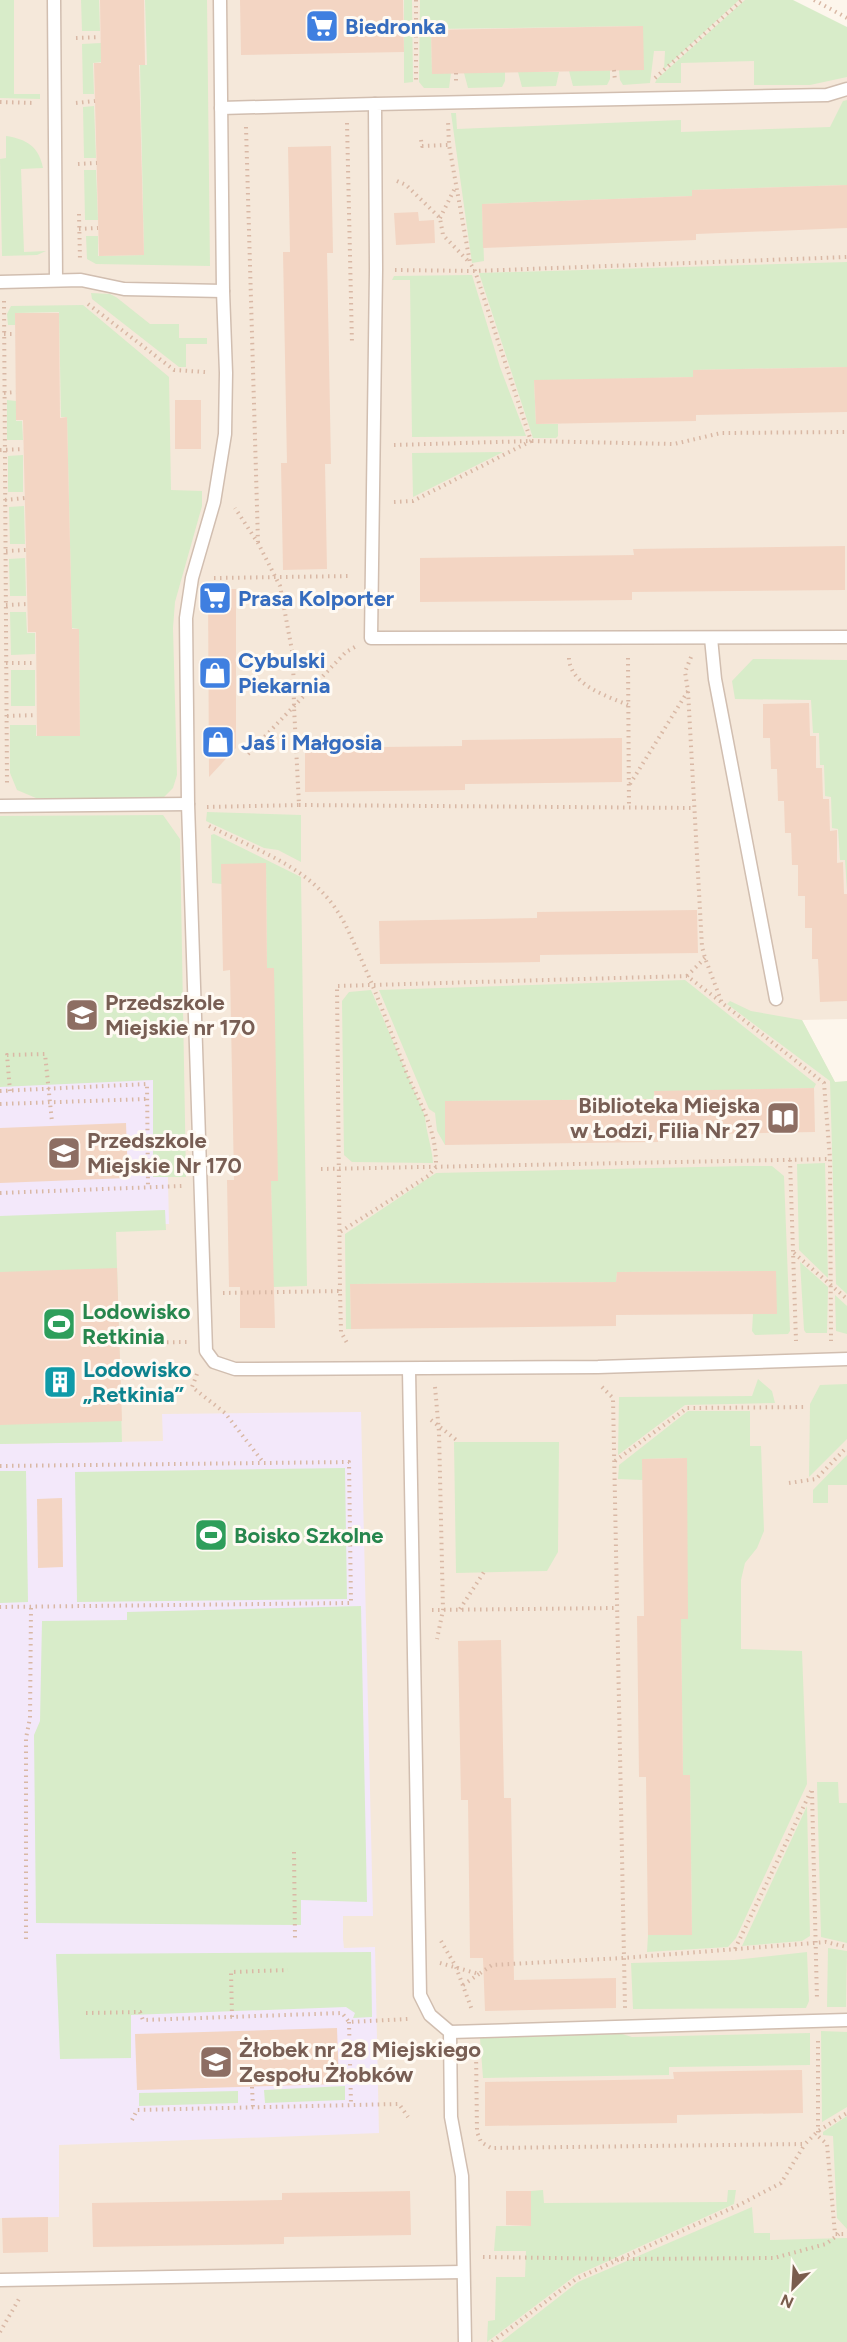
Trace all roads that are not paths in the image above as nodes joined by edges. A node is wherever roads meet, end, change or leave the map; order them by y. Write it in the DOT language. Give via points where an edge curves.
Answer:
graph roads {
  1 [pos="54,0"];
  2 [pos="220,0"];
  3 [pos="847,89"];
  4 [pos="375,104"];
  5 [pos="221,108"];
  6 [pos="56,280"];
  7 [pos="2,282"];
  8 [pos="223,291"];
  9 [pos="847,637"];
  10 [pos="711,638"];
  11 [pos="188,804"];
  12 [pos="4,806"];
  13 [pos="776,999"];
  14 [pos="847,1359"];
  15 [pos="409,1370"];
  16 [pos="847,2020"];
  17 [pos="450,2032"];
  18 [pos="463,2272"];
  19 [pos="0,2280"];
  20 [pos="465,2342"];
  1 -- 6 [label="lane"];
  2 -- 5 [label="lane"];
  3 -- 4 [label="lane" via="828,94"];
  4 -- 5 [label="lane"];
  4 -- 10 [label="lane" via="372,638"];
  5 -- 8 [label="lane"];
  6 -- 7 [label="lane"];
  6 -- 8 [label="lane" via="81,280 124,289"];
  8 -- 11 [label="lane" via="224,446 186,618"];
  9 -- 10 [label="lane"];
  10 -- 13 [label="lane"];
  11 -- 12 [label="lane"];
  11 -- 15 [label="lane" via="206,1346 214,1362 236,1369"];
  14 -- 15 [label="lane"];
  15 -- 17 [label="lane" via="420,1995 430,2015"];
  16 -- 17 [label="lane"];
  17 -- 18 [label="lane" via="451,2117 462,2176"];
  18 -- 19 [label="lane"];
  18 -- 20 [label="lane"];
}
